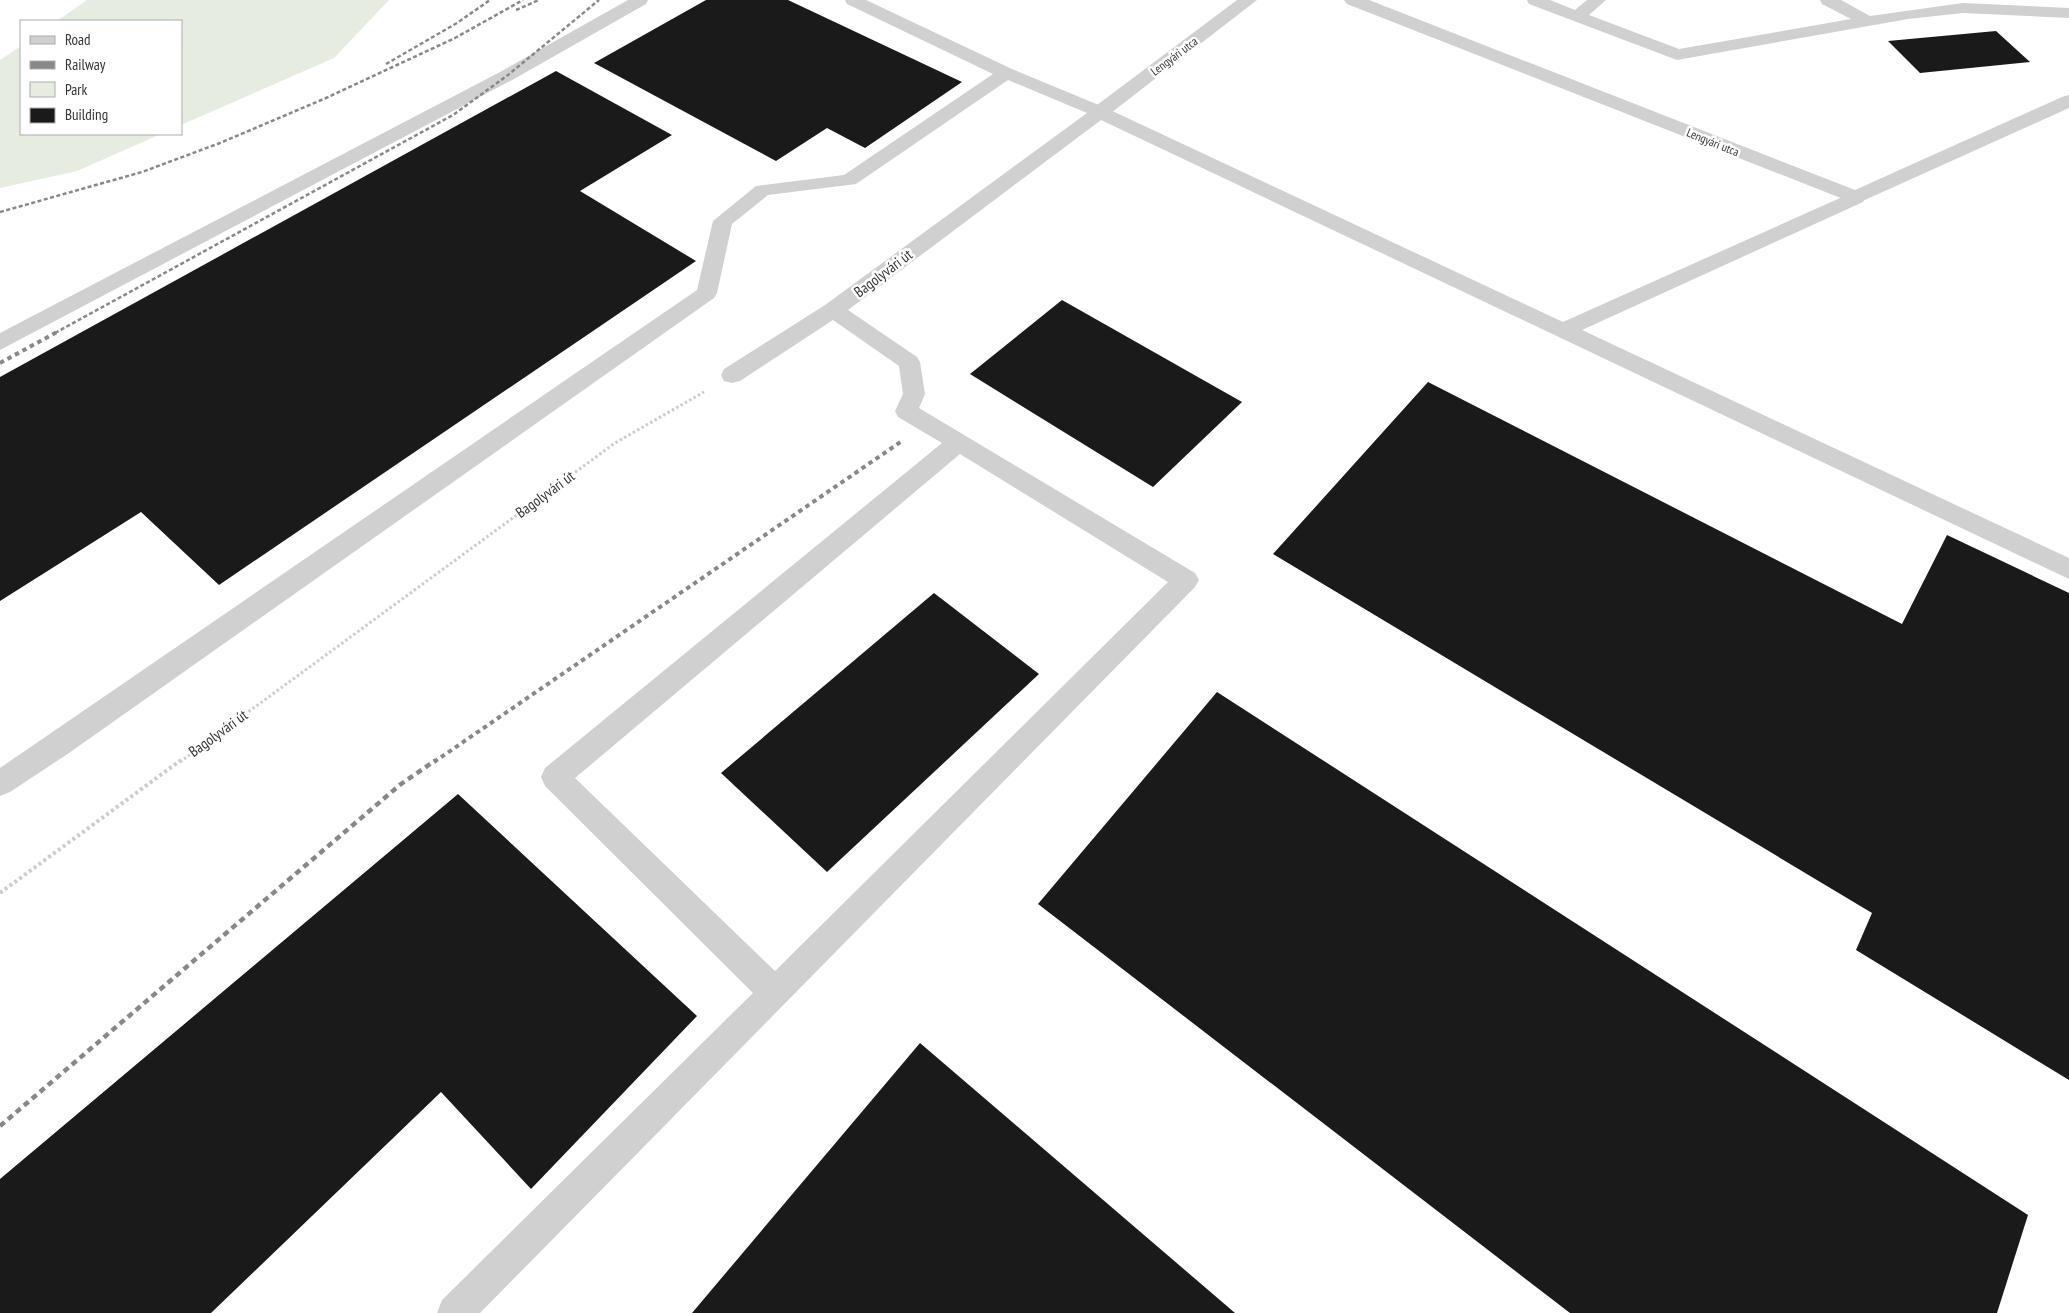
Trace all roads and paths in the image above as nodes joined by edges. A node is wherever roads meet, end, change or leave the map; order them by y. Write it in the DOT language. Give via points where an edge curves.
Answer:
graph roads {
  1 [pos="640,0"];
  2 [pos="853,0"];
  3 [pos="1248,0"];
  4 [pos="1353,0"];
  5 [pos="1535,0"];
  6 [pos="1598,0"];
  7 [pos="1828,0"];
  8 [pos="2069,13"];
  9 [pos="1577,16"];
  10 [pos="1868,20"];
  11 [pos="1006,73"];
  12 [pos="2069,101"];
  13 [pos="1100,112"];
  14 [pos="1856,198"];
  15 [pos="833,310"];
  16 [pos="1564,330"];
  17 [pos="0,342"];
  18 [pos="732,376"];
  19 [pos="959,442"];
  20 [pos="2069,570"];
  21 [pos="0,783"];
  22 [pos="0,892"];
  23 [pos="775,993"];
  24 [pos="455,1313"];
  1 -- 17 [label="lane" via="508,75"];
  2 -- 11 [label="lane"];
  3 -- 13 [label="street, Lengyári utca"];
  4 -- 14 [label="street, Lengyári utca"];
  5 -- 9 [label="lane"];
  6 -- 9 [label="lane"];
  7 -- 10 [label="lane"];
  8 -- 10 [label="lane" via="1963,8"];
  9 -- 10 [label="lane" via="1677,55"];
  11 -- 13 [label="lane"];
  11 -- 21 [label="lane" via="849,180 763,190 723,221 707,293"];
  12 -- 14 [label="street"];
  13 -- 15 [label="lane, Bagolyvári út"];
  13 -- 16 [label="lane"];
  14 -- 16 [label="lane"];
  15 -- 18 [label="lane, Bagolyvári út"];
  15 -- 19 [label="lane" via="909,362 914,394 906,411"];
  16 -- 20 [label="lane"];
  18 -- 22 [label="path, Bagolyvári út" via="615,443"];
  19 -- 23 [label="lane" via="555,777"];
  19 -- 23 [label="lane" via="1186,580"];
  23 -- 24 [label="lane"];
}
